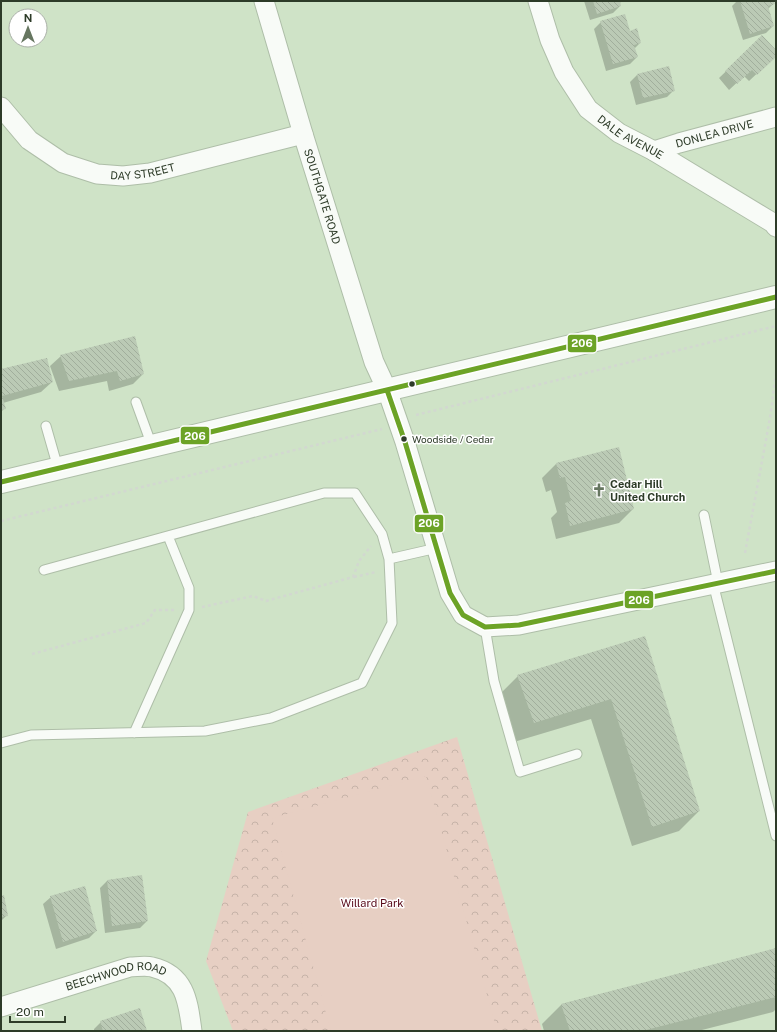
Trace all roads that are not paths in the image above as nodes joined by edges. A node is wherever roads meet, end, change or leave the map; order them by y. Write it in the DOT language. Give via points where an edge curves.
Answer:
graph roads {
  1 [pos="264,1"];
  2 [pos="538,1"];
  3 [pos="1,107"];
  4 [pos="776,117"];
  5 [pos="303,134"];
  6 [pos="654,151"];
  7 [pos="776,227"];
  8 [pos="776,298"];
  9 [pos="387,390"];
  10 [pos="136,402"];
  11 [pos="46,426"];
  12 [pos="152,446"];
  13 [pos="58,468"];
  14 [pos="1,482"];
  15 [pos="704,515"];
  16 [pos="168,536"];
  17 [pos="437,548"];
  18 [pos="389,564"];
  19 [pos="44,570"];
  20 [pos="776,570"];
  21 [pos="715,583"];
  22 [pos="485,627"];
  23 [pos="134,733"];
  24 [pos="1,743"];
  25 [pos="577,754"];
  26 [pos="776,836"];
  27 [pos="1,1006"];
  28 [pos="192,1031"];
  1 -- 5 [label="street, SOUTHGATE ROAD"];
  2 -- 6 [label="street, DALE AVENUE" via="550,40 564,72 588,109 619,133"];
  3 -- 5 [label="street, DAY STREET" via="29,140 63,163 97,174 123,176 150,173"];
  4 -- 6 [label="street, DONLEA DRIVE"];
  5 -- 9 [label="street, SOUTHGATE ROAD" via="374,362"];
  6 -- 7 [label="street, DALE AVENUE"];
  8 -- 9 [label="main road"];
  9 -- 12 [label="main road"];
  9 -- 17 [label="street, SOUTHGATE ROAD"];
  10 -- 12 [label="lane"];
  11 -- 13 [label="lane"];
  12 -- 13 [label="main road"];
  13 -- 14 [label="main road"];
  15 -- 21 [label="lane"];
  16 -- 18 [label="lane" via="324,493 355,493 382,534"];
  16 -- 19 [label="lane"];
  16 -- 23 [label="lane" via="189,588 189,610"];
  17 -- 18 [label="lane"];
  17 -- 22 [label="street, SOUTHGATE ROAD" via="450,593 463,615"];
  18 -- 23 [label="lane" via="392,623 362,683 271,718 205,731"];
  20 -- 21 [label="street"];
  21 -- 22 [label="street" via="519,625"];
  21 -- 26 [label="lane"];
  22 -- 25 [label="lane" via="494,681 520,772"];
  23 -- 24 [label="lane" via="31,735"];
  27 -- 28 [label="street, BEECHWOOD ROAD" via="130,967 151,966 169,974 181,986 187,1000"];
}
